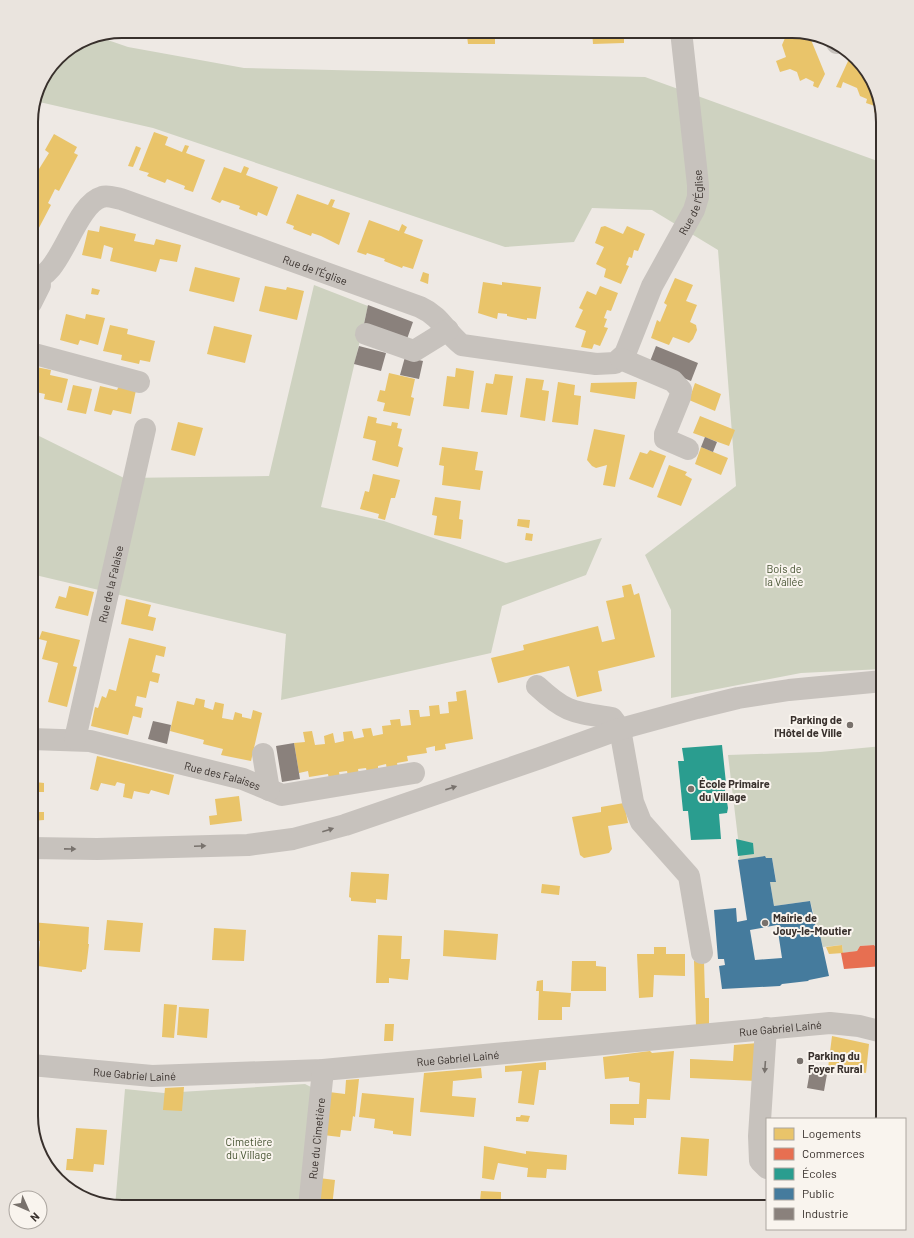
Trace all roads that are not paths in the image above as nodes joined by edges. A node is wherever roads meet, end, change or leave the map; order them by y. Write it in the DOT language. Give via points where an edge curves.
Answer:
graph roads {
  1 [pos="682,38"];
  2 [pos="38,276"];
  3 [pos="448,330"];
  4 [pos="366,334"];
  5 [pos="38,355"];
  6 [pos="621,359"];
  7 [pos="139,382"];
  8 [pos="145,429"];
  9 [pos="688,449"];
  10 [pos="876,681"];
  11 [pos="537,686"];
  12 [pos="620,729"];
  13 [pos="38,739"];
  14 [pos="75,739"];
  15 [pos="263,754"];
  16 [pos="414,772"];
  17 [pos="269,790"];
  18 [pos="38,848"];
  19 [pos="702,953"];
  20 [pos="766,1028"];
  21 [pos="876,1030"];
  22 [pos="38,1066"];
  23 [pos="323,1070"];
  24 [pos="310,1087"];
  25 [pos="766,1167"];
  26 [pos="310,1200"];
  1 -- 6 [label="street, Rue de l'Église" via="698,197 694,210 652,286"];
  2 -- 3 [label="street, Rue de l'Église" via="46,274 55,263 86,208 96,200 109,196 420,307 436,316"];
  3 -- 4 [label="street" via="414,351"];
  3 -- 6 [label="street, Rue de l'Église" via="456,341 470,347 596,364 615,363"];
  5 -- 7 [label="street"];
  6 -- 9 [label="street" via="673,381 681,390 665,439"];
  8 -- 14 [label="street, Rue de la Falaise"];
  10 -- 12 [label="street" via="834,684 738,698"];
  11 -- 12 [label="street" via="559,706 574,713 612,718"];
  18 -- 12 [label="street, one-way" via="248,845 293,839 345,825"];
  12 -- 19 [label="street" via="633,802 641,822 688,876"];
  13 -- 14 [label="street, Rue des Falaises"];
  14 -- 17 [label="street, Rue des Falaises" via="105,744 243,779"];
  15 -- 17 [label="street"];
  16 -- 17 [label="street, Rue des Falaises" via="282,795"];
  20 -- 21 [label="street, Rue Gabriel Lainé" via="830,1023"];
  20 -- 23 [label="street, Rue Gabriel Lainé"];
  20 -- 25 [label="street, one-way" via="759,1136 760,1161"];
  22 -- 23 [label="street, Rue Gabriel Lainé" via="152,1076"];
  23 -- 24 [label="street"];
  23 -- 26 [label="street, Rue du Cimetière"];
}
